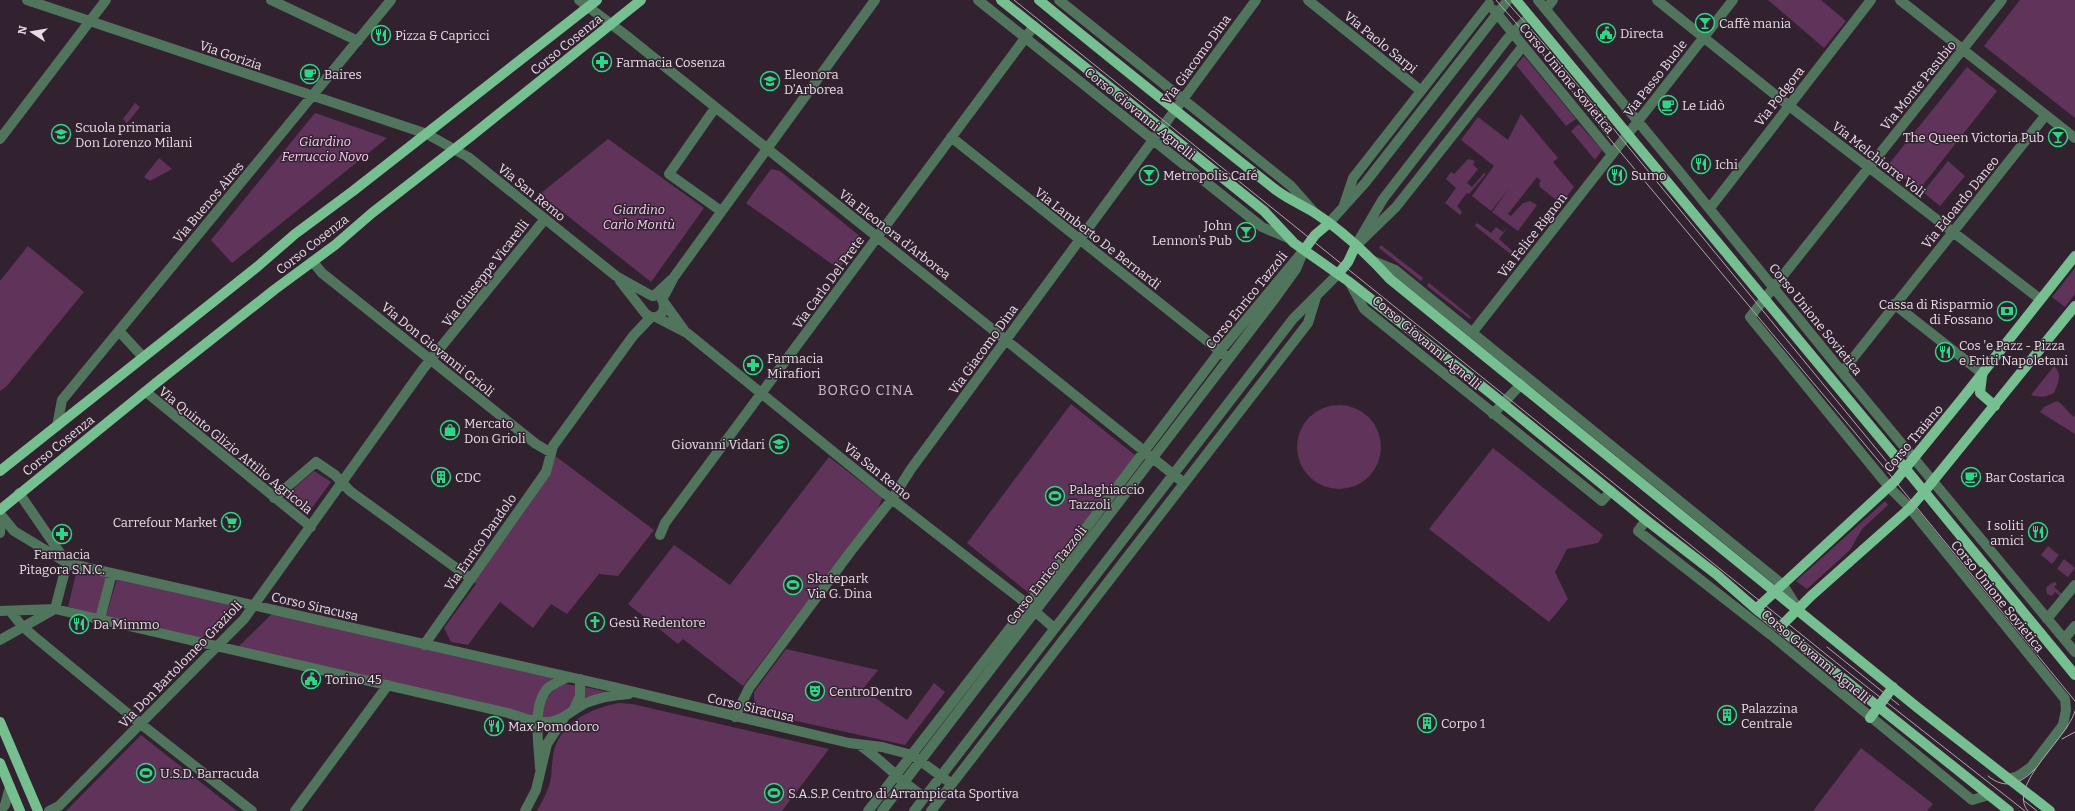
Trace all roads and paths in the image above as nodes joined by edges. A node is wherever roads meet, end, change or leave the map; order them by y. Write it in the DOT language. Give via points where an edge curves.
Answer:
graph roads {
  1 [pos="27,0"];
  2 [pos="106,0"];
  3 [pos="271,0"];
  4 [pos="391,0"];
  5 [pos="579,0"];
  6 [pos="597,0"];
  7 [pos="641,0"];
  8 [pos="875,0"];
  9 [pos="978,0"];
  10 [pos="1001,0"];
  11 [pos="1039,0"];
  12 [pos="1059,0"];
  13 [pos="1256,0"];
  14 [pos="1308,0"];
  15 [pos="1508,0"];
  16 [pos="1516,0"];
  17 [pos="1538,0"];
  18 [pos="1553,0"];
  19 [pos="1657,0"];
  20 [pos="1733,0"];
  21 [pos="1871,0"];
  22 [pos="1900,0"];
  23 [pos="2002,0"];
  24 [pos="1487,2"];
  25 [pos="1050,3"];
  26 [pos="589,7"];
  27 [pos="1546,9"];
  28 [pos="1498,15"];
  29 [pos="1529,16"];
  30 [pos="89,21"];
  31 [pos="611,24"];
  32 [pos="1034,26"];
  33 [pos="1512,33"];
  34 [pos="1704,37"];
  35 [pos="1025,38"];
  36 [pos="358,41"];
  37 [pos="1523,46"];
  38 [pos="1963,50"];
  39 [pos="1420,90"];
  40 [pos="313,96"];
  41 [pos="1183,99"];
  42 [pos="1788,105"];
  43 [pos="716,108"];
  44 [pos="1175,111"];
  45 [pos="2045,116"];
  46 [pos="1637,122"];
  47 [pos="1162,129"];
  48 [pos="427,134"];
  49 [pos="1626,134"];
  50 [pos="951,137"];
  51 [pos="0,138"];
  52 [pos="2075,138"];
  53 [pos="1153,140"];
  54 [pos="455,149"];
  55 [pos="766,149"];
  56 [pos="1612,154"];
  57 [pos="1868,166"];
  58 [pos="1344,206"];
  59 [pos="1710,208"];
  60 [pos="721,211"];
  61 [pos="1315,213"];
  62 [pos="545,219"];
  63 [pos="1328,224"];
  64 [pos="1953,233"];
  65 [pos="877,237"];
  66 [pos="1290,239"];
  67 [pos="1080,240"];
  68 [pos="1356,245"];
  69 [pos="1304,250"];
  70 [pos="2075,256"];
  71 [pos="1374,261"];
  72 [pos="313,262"];
  73 [pos="1338,274"];
  74 [pos="616,276"];
  75 [pos="1350,283"];
  76 [pos="1773,287"];
  77 [pos="1317,295"];
  78 [pos="658,299"];
  79 [pos="1764,299"];
  80 [pos="2040,299"];
  81 [pos="1894,304"];
  82 [pos="2075,306"];
  83 [pos="649,314"];
  84 [pos="118,331"];
  85 [pos="687,333"];
  86 [pos="1472,333"];
  87 [pos="1006,340"];
  88 [pos="1220,351"];
  89 [pos="143,357"];
  90 [pos="1229,358"];
  91 [pos="431,361"];
  92 [pos="1842,372"];
  93 [pos="1982,374"];
  94 [pos="1527,377"];
  95 [pos="1520,385"];
  96 [pos="146,392"];
  97 [pos="761,393"];
  98 [pos="1503,403"];
  99 [pos="1995,406"];
  100 [pos="1493,414"];
  101 [pos="57,426"];
  102 [pos="550,452"];
  103 [pos="1149,455"];
  104 [pos="1914,458"];
  105 [pos="1905,469"];
  106 [pos="0,471"];
  107 [pos="1173,475"];
  108 [pos="1934,482"];
  109 [pos="342,483"];
  110 [pos="1184,483"];
  111 [pos="1889,487"];
  112 [pos="1611,491"];
  113 [pos="1924,492"];
  114 [pos="19,493"];
  115 [pos="274,498"];
  116 [pos="892,499"];
  117 [pos="1910,508"];
  118 [pos="0,513"];
  119 [pos="1646,520"];
  120 [pos="311,527"];
  121 [pos="0,533"];
  122 [pos="660,535"];
  123 [pos="67,563"];
  124 [pos="112,573"];
  125 [pos="470,578"];
  126 [pos="1783,585"];
  127 [pos="2075,585"];
  128 [pos="1775,592"];
  129 [pos="254,606"];
  130 [pos="55,609"];
  131 [pos="1031,609"];
  132 [pos="1756,609"];
  133 [pos="1798,609"];
  134 [pos="5,611"];
  135 [pos="1748,617"];
  136 [pos="2047,619"];
  137 [pos="100,620"];
  138 [pos="22,626"];
  139 [pos="2075,626"];
  140 [pos="1780,627"];
  141 [pos="1054,628"];
  142 [pos="1771,635"];
  143 [pos="2064,639"];
  144 [pos="0,640"];
  145 [pos="424,644"];
  146 [pos="216,647"];
  147 [pos="2075,652"];
  148 [pos="2075,675"];
  149 [pos="568,677"];
  150 [pos="580,679"];
  151 [pos="388,685"];
  152 [pos="1893,687"];
  153 [pos="637,694"];
  154 [pos="1879,706"];
  155 [pos="570,713"];
  156 [pos="736,716"];
  157 [pos="1870,718"];
  158 [pos="0,722"];
  159 [pos="538,722"];
  160 [pos="141,724"];
  161 [pos="859,745"];
  162 [pos="916,758"];
  163 [pos="0,762"];
  164 [pos="540,768"];
  165 [pos="941,775"];
  166 [pos="900,779"];
  167 [pos="2008,779"];
  168 [pos="952,784"];
  169 [pos="10,787"];
  170 [pos="1989,795"];
  171 [pos="924,797"];
  172 [pos="0,811"];
  173 [pos="20,811"];
  174 [pos="38,811"];
  175 [pos="49,811"];
  176 [pos="252,811"];
  177 [pos="295,811"];
  178 [pos="525,811"];
  179 [pos="868,811"];
  180 [pos="882,811"];
  181 [pos="914,811"];
  182 [pos="931,811"];
  183 [pos="2009,811"];
  184 [pos="2050,811"];
  1 -- 30 [label="street, Via Gorizia"];
  2 -- 30 [label="street"];
  3 -- 36 [label="street"];
  4 -- 36 [label="street, Via Buenos Aires"];
  5 -- 26 [label="street, Via Eleonora d'Arborea"];
  6 -- 26 [label="main road, Corso Cosenza"];
  7 -- 31 [label="main road, Corso Cosenza"];
  8 -- 55 [label="street"];
  9 -- 35 [label="street, Corso Giovanni Agnelli"];
  10 -- 32 [label="main road, Corso Giovanni Agnelli"];
  11 -- 25 [label="main road, Corso Giovanni Agnelli"];
  12 -- 41 [label="street, Corso Giovanni Agnelli"];
  13 -- 41 [label="street, Via Giacomo Dina"];
  14 -- 39 [label="street, Via Paolo Sarpi"];
  15 -- 28 [label="street"];
  16 -- 29 [label="main road, Corso Unione Sovietica"];
  17 -- 27 [label="street, Corso Unione Sovietica"];
  18 -- 27 [label="street"];
  19 -- 34 [label="street, Via Passo Buole"];
  20 -- 34 [label="street, Via Passo Buole"];
  21 -- 42 [label="street, Via Podgora"];
  22 -- 38 [label="street"];
  23 -- 38 [label="street, Via Monte Pasubio"];
  24 -- 28 [label="street, Corso Unione Sovietica"];
  24 -- 39 [label="street"];
  25 -- 44 [label="main road, Corso Giovanni Agnelli"];
  26 -- 31 [label="street, Via Eleonora d'Arborea"];
  26 -- 48 [label="main road, Corso Cosenza"];
  27 -- 46 [label="street, Corso Unione Sovietica"];
  28 -- 33 [label="street, Corso Unione Sovietica"];
  28 -- 58 [label="street" via="1365,184"];
  29 -- 33 [label="street"];
  29 -- 49 [label="main road, Corso Unione Sovietica"];
  30 -- 40 [label="street, Via Gorizia"];
  30 -- 51 [label="street"];
  31 -- 43 [label="street, Via Eleonora d'Arborea"];
  31 -- 54 [label="main road, Corso Cosenza"];
  32 -- 35 [label="street, Via Carlo Del Prete"];
  32 -- 47 [label="main road, Corso Giovanni Agnelli"];
  33 -- 37 [label="street, Corso Unione Sovietica"];
  33 -- 68 [label="street" via="1383,199"];
  34 -- 42 [label="street, Via Melchiorre Voli"];
  34 -- 46 [label="street, Via Passo Buole"];
  35 -- 50 [label="street, Via Carlo Del Prete"];
  35 -- 53 [label="street, Corso Giovanni Agnelli"];
  36 -- 40 [label="street, Via Buenos Aires"];
  37 -- 56 [label="street, Corso Unione Sovietica"];
  37 -- 68 [label="street" via="1396,207"];
  38 -- 45 [label="street"];
  38 -- 57 [label="street, Via Monte Pasubio"];
  39 -- 58 [label="street" via="1353,178"];
  40 -- 48 [label="street, Via Gorizia"];
  40 -- 84 [label="street, Via Buenos Aires"];
  41 -- 44 [label="street, Via Giacomo Dina"];
  41 -- 61 [label="street, Corso Giovanni Agnelli" via="1291,186"];
  42 -- 57 [label="street, Via Melchiorre Voli"];
  42 -- 59 [label="street, Via Podgora"];
  43 -- 55 [label="street, Via Eleonora d'Arborea"];
  43 -- 60 [label="street" via="669,174"];
  44 -- 47 [label="street, Via Giacomo Dina"];
  44 -- 61 [label="main road, Corso Giovanni Agnelli" via="1286,198"];
  45 -- 52 [label="street"];
  45 -- 64 [label="street, Via Edoardo Daneo"];
  46 -- 49 [label="street, Via Passo Buole"];
  46 -- 59 [label="street, Corso Unione Sovietica"];
  47 -- 53 [label="street, Via Giacomo Dina"];
  47 -- 66 [label="main road, Corso Giovanni Agnelli" via="1264,211"];
  48 -- 54 [label="street, Via San Remo"];
  48 -- 89 [label="main road, Corso Cosenza" via="314,219"];
  49 -- 56 [label="street, Corso Unione Sovietica"];
  49 -- 79 [label="main road, Corso Unione Sovietica"];
  50 -- 65 [label="street, Via Carlo Del Prete"];
  50 -- 67 [label="street, Via Lamberto De Bernardi"];
  53 -- 66 [label="street, Corso Giovanni Agnelli" via="1262,227"];
  53 -- 67 [label="street, Via Giacomo Dina"];
  54 -- 62 [label="street, Via San Remo"];
  54 -- 72 [label="main road, Corso Cosenza" via="377,208"];
  55 -- 60 [label="street"];
  55 -- 65 [label="street, Via Eleonora d'Arborea"];
  56 -- 86 [label="street, Via Felice Rignon"];
  57 -- 64 [label="street, Via Melchiorre Voli"];
  57 -- 76 [label="street, Via Monte Pasubio"];
  58 -- 63 [label="street"];
  59 -- 76 [label="street, Corso Unione Sovietica"];
  60 -- 78 [label="street" via="674,277 663,285"];
  61 -- 63 [label="main road, Corso Giovanni Agnelli"];
  62 -- 74 [label="street, Via San Remo"];
  62 -- 91 [label="street, Via Giuseppe Vicarelli"];
  63 -- 68 [label="main road, Corso Giovanni Agnelli"];
  63 -- 69 [label="main road"];
  64 -- 80 [label="street, Via Melchiorre Voli"];
  64 -- 81 [label="street, Via Edoardo Daneo"];
  65 -- 87 [label="street, Via Eleonora d'Arborea"];
  65 -- 97 [label="street, Via Carlo Del Prete"];
  66 -- 69 [label="main road, Corso Giovanni Agnelli"];
  67 -- 87 [label="street, Via Giacomo Dina"];
  67 -- 88 [label="street, Via Lamberto De Bernardi"];
  68 -- 71 [label="main road, Corso Giovanni Agnelli"];
  68 -- 73 [label="main road" via="1348,262"];
  69 -- 73 [label="main road, Corso Giovanni Agnelli"];
  69 -- 88 [label="street, Corso Enrico Tazzoli"];
  69 -- 90 [label="street, Corso Enrico Tazzoli" via="1296,269"];
  70 -- 80 [label="main road, Corso Traiano"];
  71 -- 86 [label="street, Corso Giovanni Agnelli" via="1395,270"];
  71 -- 95 [label="main road, Corso Giovanni Agnelli" via="1390,279"];
  72 -- 91 [label="street, Via Don Giovanni Grioli"];
  72 -- 96 [label="main road, Corso Cosenza"];
  73 -- 75 [label="main road, Corso Giovanni Agnelli"];
  73 -- 77 [label="street"];
  74 -- 78 [label="street, Via San Remo"];
  74 -- 83 [label="street, Via San Remo"];
  75 -- 98 [label="main road, Corso Giovanni Agnelli"];
  75 -- 100 [label="street, Corso Giovanni Agnelli" via="1364,309"];
  76 -- 79 [label="street, Via Monte Pasubio"];
  76 -- 92 [label="street, Corso Unione Sovietica"];
  77 -- 107 [label="street" via="1293,319"];
  77 -- 110 [label="street" via="1308,323"];
  78 -- 83 [label="street" via="645,300"];
  78 -- 83 [label="street" via="663,312"];
  78 -- 85 [label="street, Via San Remo"];
  79 -- 105 [label="main road, Corso Unione Sovietica"];
  79 -- 111 [label="street, Corso Unione Sovietica" via="1750,317"];
  80 -- 93 [label="main road, Corso Traiano"];
  81 -- 92 [label="street, Via Edoardo Daneo"];
  81 -- 93 [label="street"];
  82 -- 99 [label="main road"];
  83 -- 85 [label="street, Via San Remo"];
  83 -- 102 [label="street"];
  84 -- 89 [label="street"];
  84 -- 101 [label="street, Via Buenos Aires" via="62,400"];
  85 -- 97 [label="street, Via San Remo"];
  86 -- 94 [label="street, Corso Giovanni Agnelli"];
  87 -- 103 [label="street, Via Eleonora d'Arborea"];
  87 -- 116 [label="street, Via Giacomo Dina"];
  88 -- 90 [label="street, Via Lamberto De Bernardi"];
  88 -- 103 [label="street, Corso Enrico Tazzoli"];
  89 -- 101 [label="main road, Corso Cosenza"];
  90 -- 103 [label="street, Corso Enrico Tazzoli"];
  91 -- 102 [label="street, Via Don Giovanni Grioli" via="536,444"];
  91 -- 109 [label="street, Via Don Bartolomeo Grazioli"];
  92 -- 104 [label="street, Corso Unione Sovietica"];
  93 -- 99 [label="main road" via="1980,393"];
  93 -- 104 [label="main road, Corso Traiano"];
  94 -- 95 [label="street"];
  94 -- 126 [label="street, Corso Giovanni Agnelli"];
  95 -- 98 [label="street"];
  95 -- 128 [label="main road, Corso Giovanni Agnelli"];
  96 -- 114 [label="main road, Corso Cosenza"];
  96 -- 115 [label="street, Via Quinto Glizio Attilio Agricola"];
  97 -- 116 [label="street, Via San Remo"];
  97 -- 122 [label="street, Via Carlo Del Prete" via="665,524"];
  98 -- 100 [label="street"];
  98 -- 112 [label="main road, Corso Giovanni Agnelli"];
  99 -- 108 [label="main road"];
  100 -- 112 [label="street, Corso Giovanni Agnelli" via="1602,501"];
  101 -- 106 [label="main road, Corso Cosenza"];
  102 -- 125 [label="street, Via Enrico Dandolo" via="546,472"];
  103 -- 107 [label="street, Via Eleonora d'Arborea"];
  103 -- 131 [label="street, Corso Enrico Tazzoli"];
  104 -- 105 [label="main road, Corso Traiano"];
  104 -- 108 [label="street, Corso Unione Sovietica"];
  105 -- 111 [label="main road, Corso Traiano"];
  105 -- 113 [label="main road, Corso Unione Sovietica"];
  107 -- 110 [label="street, Via Eleonora d'Arborea"];
  107 -- 141 [label="street"];
  108 -- 113 [label="main road"];
  108 -- 136 [label="street, Corso Unione Sovietica"];
  109 -- 115 [label="street" via="316,462"];
  109 -- 120 [label="street, Via Don Bartolomeo Grazioli"];
  109 -- 125 [label="street"];
  110 -- 168 [label="street"];
  111 -- 117 [label="street, Corso Unione Sovietica"];
  111 -- 126 [label="main road, Corso Traiano"];
  112 -- 119 [label="main road, Corso Giovanni Agnelli"];
  113 -- 117 [label="main road"];
  113 -- 148 [label="main road, Corso Unione Sovietica"];
  114 -- 118 [label="main road, Corso Cosenza"];
  114 -- 123 [label="street"];
  115 -- 120 [label="street, Via Quinto Glizio Attilio Agricola"];
  116 -- 131 [label="street, Via San Remo"];
  116 -- 156 [label="street, Via Giacomo Dina" via="749,688"];
  117 -- 133 [label="main road"];
  117 -- 167 [label="street, Corso Unione Sovietica" via="2065,699 2063,725 2031,767"];
  118 -- 121 [label="street"];
  118 -- 123 [label="street, Corso Siracusa" via="14,531"];
  119 -- 132 [label="main road, Corso Giovanni Agnelli" via="1716,574"];
  119 -- 135 [label="street, Corso Giovanni Agnelli" via="1638,531"];
  120 -- 129 [label="street, Via Don Bartolomeo Grazioli"];
  123 -- 124 [label="street, Corso Siracusa"];
  123 -- 130 [label="street"];
  124 -- 129 [label="street, Corso Siracusa"];
  124 -- 137 [label="street"];
  125 -- 145 [label="street, Via Enrico Dandolo"];
  126 -- 128 [label="main road, Corso Traiano"];
  126 -- 133 [label="street, Corso Giovanni Agnelli"];
  127 -- 136 [label="street"];
  128 -- 132 [label="main road, Corso Traiano"];
  128 -- 133 [label="main road, Corso Giovanni Agnelli"];
  129 -- 145 [label="street, Corso Siracusa"];
  129 -- 146 [label="street, Via Don Bartolomeo Grazioli"];
  130 -- 134 [label="street, Corso Siracusa"];
  130 -- 137 [label="street, Corso Siracusa"];
  130 -- 138 [label="street"];
  131 -- 141 [label="street, Via San Remo"];
  131 -- 162 [label="street, Corso Enrico Tazzoli"];
  132 -- 135 [label="street, Corso Traiano"];
  132 -- 140 [label="main road, Corso Giovanni Agnelli"];
  133 -- 140 [label="main road"];
  133 -- 152 [label="main road, Corso Giovanni Agnelli"];
  134 -- 138 [label="street"];
  135 -- 142 [label="street, Corso Giovanni Agnelli"];
  136 -- 143 [label="street, Corso Unione Sovietica"];
  137 -- 146 [label="street, Corso Siracusa"];
  138 -- 144 [label="street"];
  138 -- 160 [label="street"];
  139 -- 143 [label="street"];
  140 -- 142 [label="street"];
  140 -- 154 [label="main road, Corso Giovanni Agnelli"];
  141 -- 165 [label="street"];
  142 -- 157 [label="street, Corso Giovanni Agnelli"];
  143 -- 147 [label="street, Corso Unione Sovietica"];
  145 -- 149 [label="street, Corso Siracusa"];
  146 -- 151 [label="street, Corso Siracusa"];
  146 -- 160 [label="street, Via Don Bartolomeo Grazioli"];
  149 -- 150 [label="street, Corso Siracusa"];
  149 -- 159 [label="street" via="549,688 544,694 538,707"];
  150 -- 153 [label="street, Corso Siracusa"];
  150 -- 155 [label="street" via="580,696"];
  151 -- 159 [label="street, Corso Siracusa"];
  151 -- 177 [label="street"];
  152 -- 154 [label="main road"];
  152 -- 167 [label="main road, Corso Giovanni Agnelli"];
  153 -- 155 [label="street, Corso Siracusa" via="597,698"];
  153 -- 156 [label="street, Corso Siracusa"];
  154 -- 157 [label="main road"];
  154 -- 170 [label="main road, Corso Giovanni Agnelli"];
  155 -- 159 [label="street, Corso Siracusa" via="550,722"];
  155 -- 164 [label="street" via="547,744"];
  156 -- 161 [label="street, Corso Siracusa"];
  157 -- 170 [label="street, Corso Giovanni Agnelli" via="1972,800"];
  158 -- 174 [label="main road"];
  159 -- 164 [label="street"];
  160 -- 175 [label="street, Via Don Bartolomeo Grazioli" via="59,806"];
  160 -- 176 [label="street"];
  161 -- 162 [label="street, Corso Siracusa" via="882,747"];
  161 -- 166 [label="street, Corso Siracusa"];
  162 -- 165 [label="street, Corso Siracusa"];
  162 -- 166 [label="street, Corso Enrico Tazzoli"];
  163 -- 169 [label="main road"];
  164 -- 178 [label="street" via="536,790"];
  165 -- 168 [label="street, Corso Siracusa"];
  165 -- 171 [label="street"];
  166 -- 171 [label="street, Corso Siracusa"];
  166 -- 179 [label="street, Corso Enrico Tazzoli"];
  166 -- 180 [label="street, Corso Enrico Tazzoli"];
  167 -- 184 [label="main road, Corso Giovanni Agnelli"];
  168 -- 182 [label="street"];
  169 -- 172 [label="street"];
  169 -- 173 [label="main road"];
  170 -- 183 [label="main road, Corso Giovanni Agnelli"];
  171 -- 181 [label="street"];
}
